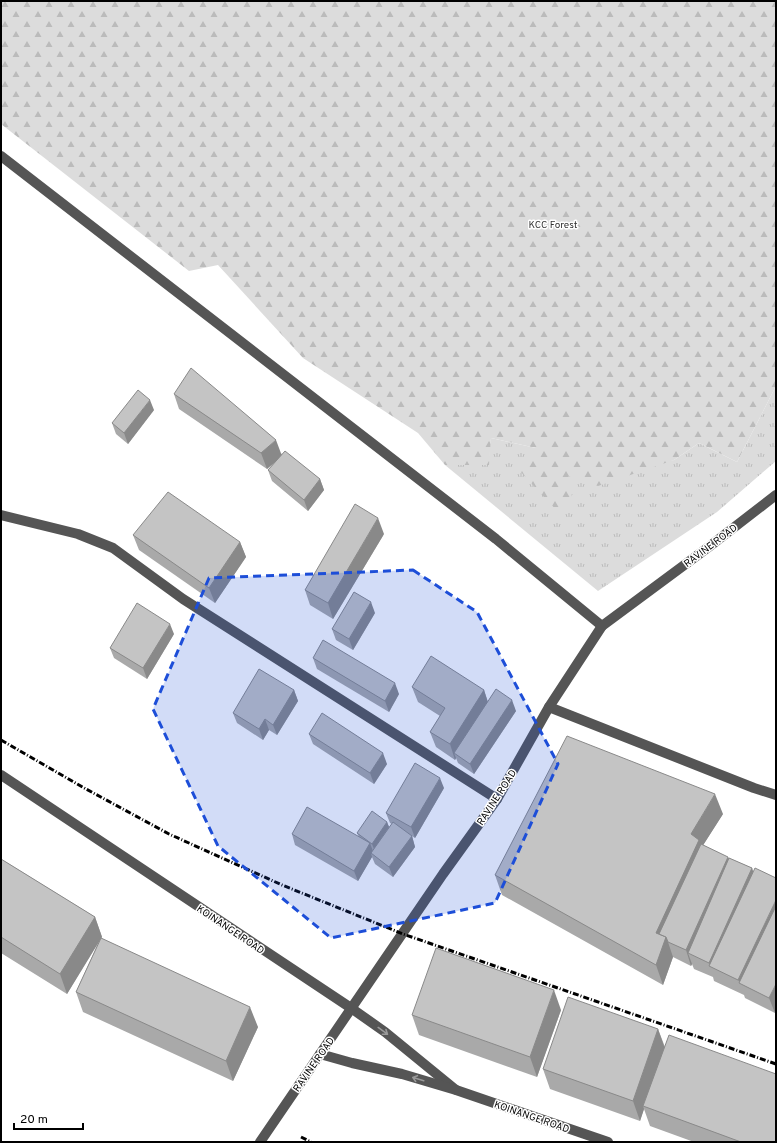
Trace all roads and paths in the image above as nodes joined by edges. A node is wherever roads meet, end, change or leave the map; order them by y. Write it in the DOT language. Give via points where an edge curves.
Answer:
graph roads {
  1 [pos="1,156"];
  2 [pos="776,495"];
  3 [pos="1,515"];
  4 [pos="602,626"];
  5 [pos="549,707"];
  6 [pos="1,776"];
  7 [pos="776,795"];
  8 [pos="497,799"];
  9 [pos="351,1008"];
  10 [pos="320,1054"];
  11 [pos="456,1090"];
  12 [pos="260,1142"];
  13 [pos="608,1142"];
  1 -- 4 [label="street" via="496,539"];
  2 -- 4 [label="street, RAVINE ROAD"];
  3 -- 8 [label="street" via="78,534 113,548 183,599"];
  4 -- 5 [label="street, RAVINE ROAD"];
  5 -- 7 [label="street"];
  5 -- 8 [label="street, RAVINE ROAD"];
  6 -- 9 [label="street, KOINANGE ROAD"];
  8 -- 9 [label="street, RAVINE ROAD"];
  9 -- 10 [label="street, RAVINE ROAD"];
  9 -- 11 [label="street, KOINANGE ROAD, one-way" via="385,1032"];
  11 -- 10 [label="street, KOINANGE ROAD, one-way"];
  10 -- 12 [label="street, RAVINE ROAD"];
  11 -- 13 [label="street, KOINANGE ROAD"];
}
